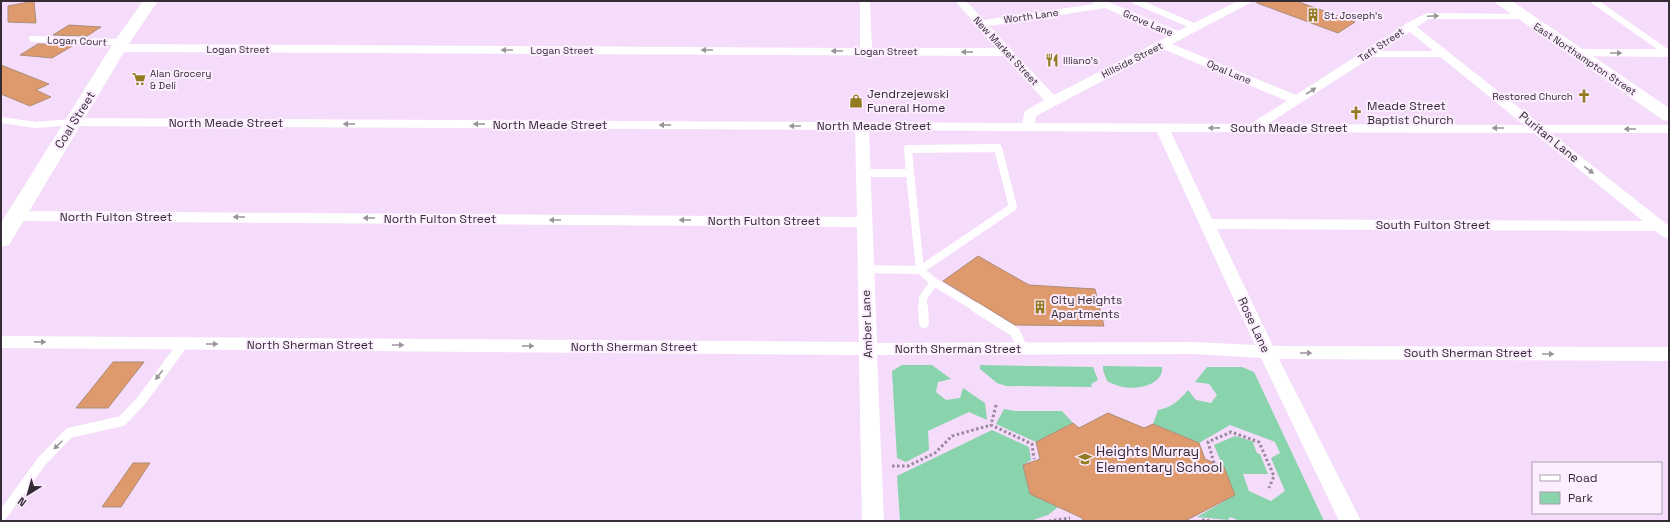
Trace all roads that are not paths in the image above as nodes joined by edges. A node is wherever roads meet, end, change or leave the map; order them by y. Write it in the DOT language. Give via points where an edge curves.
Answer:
graph roads {
  1 [pos="151,1"];
  2 [pos="865,1"];
  3 [pos="960,1"];
  4 [pos="1135,1"];
  5 [pos="1246,1"];
  6 [pos="1502,1"];
  7 [pos="1594,1"];
  8 [pos="1101,3"];
  9 [pos="1524,16"];
  10 [pos="981,24"];
  11 [pos="1409,26"];
  12 [pos="1196,27"];
  13 [pos="1178,36"];
  14 [pos="32,39"];
  15 [pos="1162,44"];
  16 [pos="121,45"];
  17 [pos="866,51"];
  18 [pos="1006,52"];
  19 [pos="1576,53"];
  20 [pos="1668,53"];
  21 [pos="1369,54"];
  22 [pos="1445,54"];
  23 [pos="1296,100"];
  24 [pos="1052,101"];
  25 [pos="1669,116"];
  26 [pos="1,120"];
  27 [pos="72,122"];
  28 [pos="862,127"];
  29 [pos="1028,127"];
  30 [pos="1255,127"];
  31 [pos="1162,128"];
  32 [pos="1537,128"];
  33 [pos="1669,129"];
  34 [pos="910,173"];
  35 [pos="863,174"];
  36 [pos="16,216"];
  37 [pos="864,222"];
  38 [pos="1206,224"];
  39 [pos="1664,230"];
  40 [pos="1,240"];
  41 [pos="865,269"];
  42 [pos="920,270"];
  43 [pos="934,282"];
  44 [pos="924,323"];
  45 [pos="1,342"];
  46 [pos="183,344"];
  47 [pos="868,349"];
  48 [pos="1024,349"];
  49 [pos="1267,352"];
  50 [pos="1669,354"];
  51 [pos="1,517"];
  52 [pos="873,521"];
  53 [pos="1350,521"];
  1 -- 16 [label="main road, Coal Street"];
  2 -- 17 [label="street"];
  3 -- 10 [label="street, New Market Street"];
  4 -- 12 [label="lane"];
  5 -- 12 [label="street, Hillside Street"];
  6 -- 9 [label="main road, East Northampton Street"];
  7 -- 20 [label="lane"];
  8 -- 10 [label="street, Worth Lane"];
  8 -- 13 [label="street, Grove Lane"];
  11 -- 9 [label="street, Taft Street, one-way" via="1427,16"];
  9 -- 19 [label="main road, East Northampton Street"];
  10 -- 18 [label="street, New Market Street"];
  11 -- 21 [label="street, Taft Street"];
  11 -- 22 [label="street, Puritan Lane"];
  12 -- 13 [label="street, Hillside Street"];
  13 -- 15 [label="street, Hillside Street"];
  14 -- 16 [label="lane, Logan Court"];
  15 -- 23 [label="street, Opal Lane"];
  15 -- 24 [label="street, Hillside Street"];
  17 -- 16 [label="street, Logan Street, one-way"];
  16 -- 27 [label="main road, Coal Street"];
  18 -- 17 [label="street, Logan Street, one-way"];
  18 -- 24 [label="street, New Market Street"];
  19 -- 20 [label="street, one-way"];
  19 -- 25 [label="main road, East Northampton Street"];
  21 -- 22 [label="lane"];
  23 -- 21 [label="street, Taft Street, one-way"];
  22 -- 32 [label="street, Puritan Lane"];
  23 -- 30 [label="street, Taft Street"];
  24 -- 29 [label="street, Hillside Street" via="1030,114"];
  26 -- 27 [label="lane" via="36,124"];
  28 -- 27 [label="street, North Meade Street, one-way"];
  27 -- 36 [label="main road, Coal Street"];
  28 -- 29 [label="street, North Meade Street"];
  28 -- 35 [label="street, Amber Lane"];
  29 -- 31 [label="street, South Meade Street"];
  30 -- 31 [label="street, South Meade Street, one-way"];
  32 -- 30 [label="street, South Meade Street, one-way"];
  31 -- 38 [label="street, Rose Lane"];
  33 -- 32 [label="street, South Meade Street, one-way"];
  32 -- 39 [label="street, Puritan Lane, one-way"];
  34 -- 35 [label="lane"];
  34 -- 42 [label="lane"];
  34 -- 42 [label="lane" via="908,149 998,148 1012,207"];
  35 -- 37 [label="street, Amber Lane"];
  37 -- 36 [label="street, North Fulton Street, one-way"];
  36 -- 40 [label="main road, Coal Street"];
  37 -- 41 [label="street, Amber Lane"];
  38 -- 39 [label="street, South Fulton Street"];
  38 -- 49 [label="street, Rose Lane"];
  41 -- 42 [label="lane"];
  41 -- 47 [label="street, Amber Lane"];
  42 -- 43 [label="lane"];
  43 -- 44 [label="lane" via="923,298"];
  43 -- 48 [label="lane" via="1015,332"];
  45 -- 46 [label="street, North Sherman Street, one-way"];
  46 -- 47 [label="street, North Sherman Street, one-way"];
  46 -- 51 [label="lane, one-way" via="141,401 122,421 69,433 42,460"];
  47 -- 48 [label="street, North Sherman Street"];
  47 -- 52 [label="street, Amber Lane"];
  48 -- 49 [label="street, North Sherman Street" via="1194,348"];
  49 -- 50 [label="street, South Sherman Street, one-way"];
  49 -- 53 [label="street, Rose Lane"];
}
